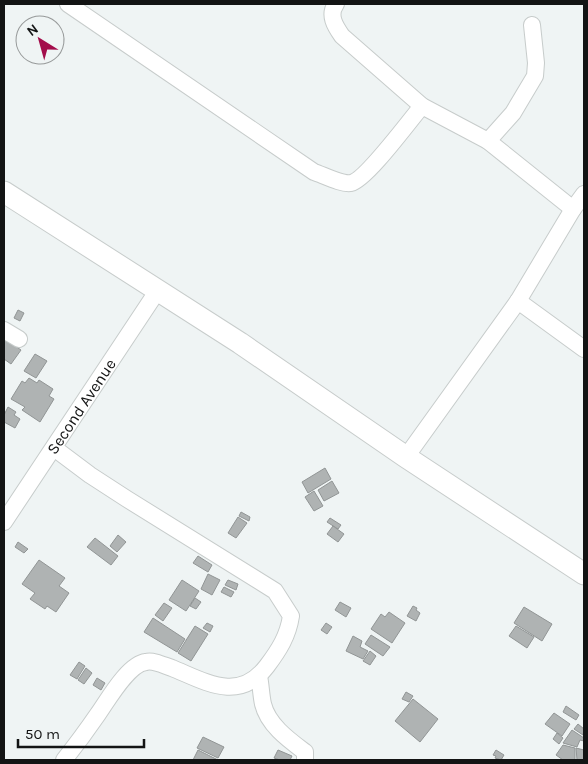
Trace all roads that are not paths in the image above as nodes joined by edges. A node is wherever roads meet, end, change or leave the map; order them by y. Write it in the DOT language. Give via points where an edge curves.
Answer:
graph roads {
  1 [pos="68,4"];
  2 [pos="336,4"];
  3 [pos="532,25"];
  4 [pos="422,106"];
  5 [pos="488,140"];
  6 [pos="4,192"];
  7 [pos="584,194"];
  8 [pos="573,209"];
  9 [pos="158,290"];
  10 [pos="518,301"];
  11 [pos="4,330"];
  12 [pos="19,339"];
  13 [pos="584,349"];
  14 [pos="54,448"];
  15 [pos="406,457"];
  16 [pos="4,522"];
  17 [pos="584,574"];
  18 [pos="260,676"];
  19 [pos="64,760"];
  20 [pos="305,760"];
  1 -- 4 [label="street" via="314,172 350,184 370,170"];
  2 -- 4 [label="street" via="332,9 333,24 342,36"];
  3 -- 5 [label="street" via="535,76 513,113"];
  4 -- 5 [label="street"];
  5 -- 8 [label="street"];
  6 -- 9 [label="street"];
  7 -- 8 [label="street"];
  8 -- 10 [label="street"];
  9 -- 14 [label="street, Second Avenue"];
  9 -- 15 [label="street"];
  10 -- 13 [label="street"];
  10 -- 15 [label="street"];
  11 -- 12 [label="street"];
  14 -- 16 [label="street, Second Avenue"];
  14 -- 18 [label="street" via="127,499 275,591 292,616 289,632"];
  15 -- 17 [label="street"];
  18 -- 19 [label="street" via="236,688 218,686 161,664 146,662 132,669 114,689"];
  18 -- 20 [label="street" via="264,706 272,721 304,752"];
}
